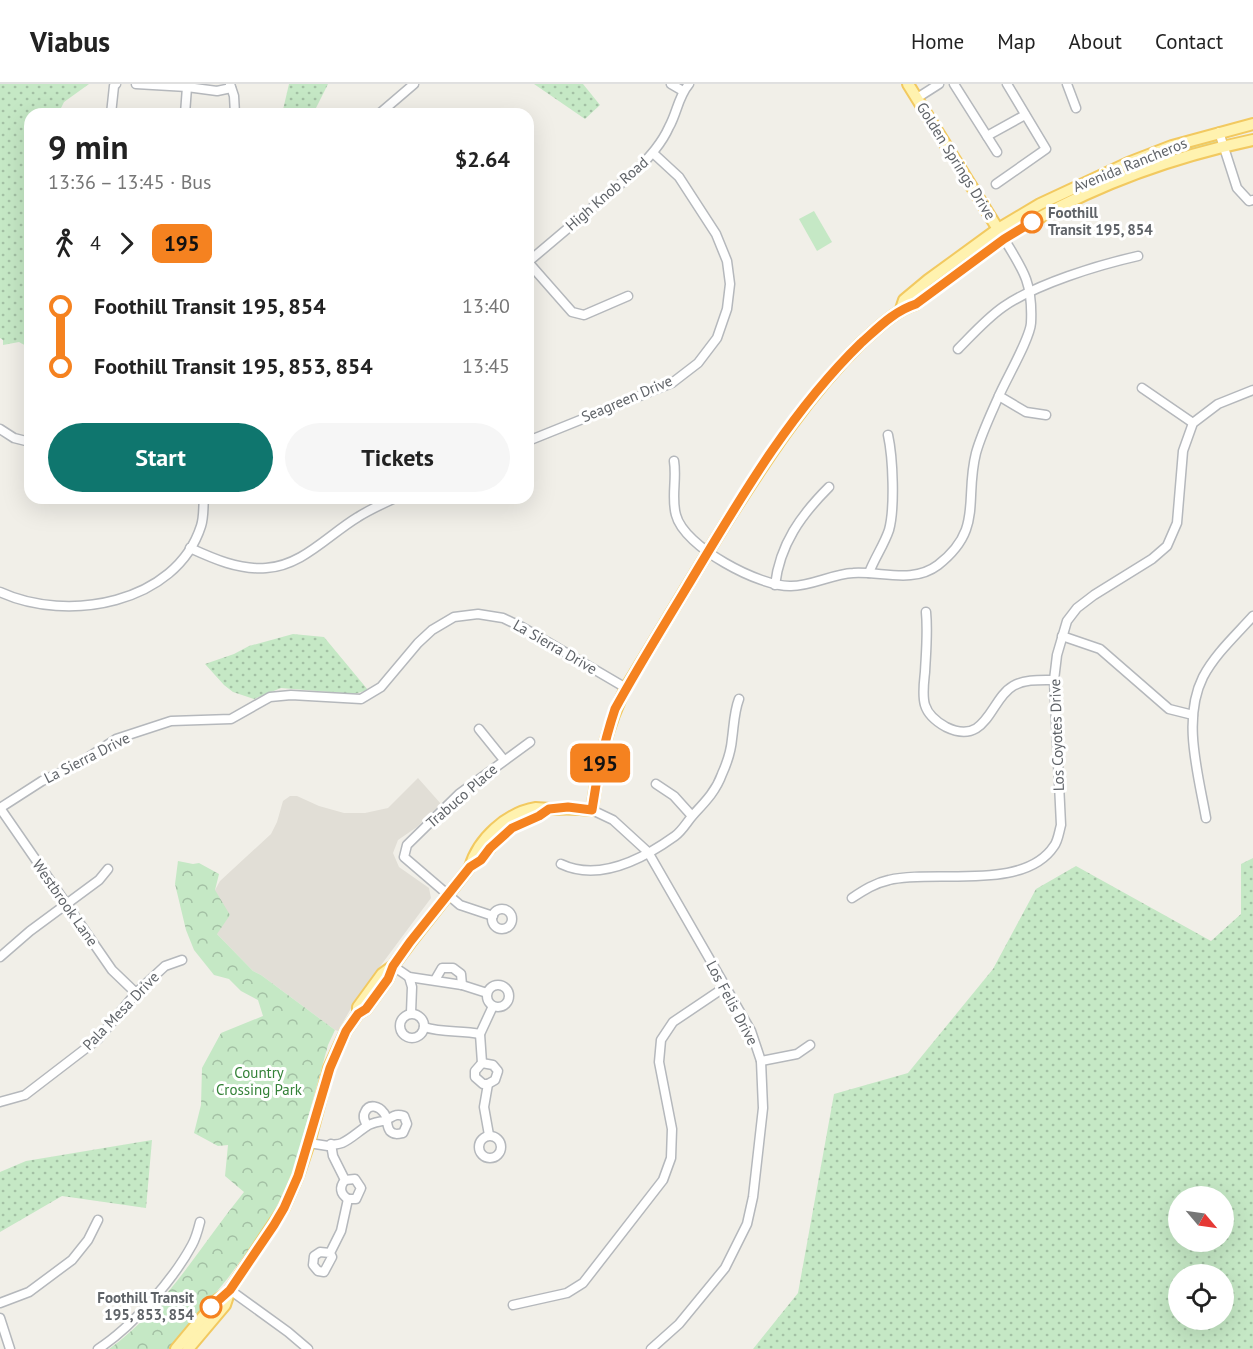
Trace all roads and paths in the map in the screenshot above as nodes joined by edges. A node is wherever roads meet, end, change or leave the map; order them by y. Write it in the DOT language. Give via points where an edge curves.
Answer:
graph roads {
  1 [pos="116,84"];
  2 [pos="136,84"];
  3 [pos="142,84"];
  4 [pos="414,84"];
  5 [pos="671,84"];
  6 [pos="689,84"];
  7 [pos="908,84"];
  8 [pos="939,84"];
  9 [pos="954,84"];
  10 [pos="1006,84"];
  11 [pos="231,86"];
  12 [pos="1068,86"];
  13 [pos="188,87"];
  14 [pos="683,92"];
  15 [pos="916,98"];
  16 [pos="112,108"];
  17 [pos="186,108"];
  18 [pos="235,108"];
  19 [pos="386,108"];
  20 [pos="1076,108"];
  21 [pos="1025,115"];
  22 [pos="1253,124"];
  23 [pos="1219,132"];
  24 [pos="987,136"];
  25 [pos="1253,140"];
  26 [pos="1222,147"];
  27 [pos="997,152"];
  28 [pos="653,153"];
  29 [pos="996,184"];
  30 [pos="1253,200"];
  31 [pos="1001,234"];
  32 [pos="1138,256"];
  33 [pos="534,257"];
  34 [pos="534,269"];
  35 [pos="1030,292"];
  36 [pos="628,296"];
  37 [pos="958,349"];
  38 [pos="1142,388"];
  39 [pos="1253,390"];
  40 [pos="999,396"];
  41 [pos="1047,415"];
  42 [pos="1193,423"];
  43 [pos="0,429"];
  44 [pos="888,435"];
  45 [pos="534,439"];
  46 [pos="24,440"];
  47 [pos="674,461"];
  48 [pos="829,487"];
  49 [pos="203,504"];
  50 [pos="383,504"];
  51 [pos="190,548"];
  52 [pos="708,551"];
  53 [pos="869,573"];
  54 [pos="775,585"];
  55 [pos="0,592"];
  56 [pos="926,612"];
  57 [pos="1253,616"];
  58 [pos="1062,636"];
  59 [pos="1054,680"];
  60 [pos="626,688"];
  61 [pos="739,699"];
  62 [pos="1193,715"];
  63 [pos="479,729"];
  64 [pos="530,742"];
  65 [pos="504,760"];
  66 [pos="656,784"];
  67 [pos="0,808"];
  68 [pos="592,810"];
  69 [pos="692,816"];
  70 [pos="1206,818"];
  71 [pos="648,852"];
  72 [pos="561,864"];
  73 [pos="108,868"];
  74 [pos="448,895"];
  75 [pos="852,898"];
  76 [pos="66,906"];
  77 [pos="493,916"];
  78 [pos="0,957"];
  79 [pos="182,960"];
  80 [pos="393,966"];
  81 [pos="410,977"];
  82 [pos="435,980"];
  83 [pos="462,985"];
  84 [pos="725,987"];
  85 [pos="136,993"];
  86 [pos="487,993"];
  87 [pos="493,1006"];
  88 [pos="411,1013"];
  89 [pos="424,1028"];
  90 [pos="480,1034"];
  91 [pos="810,1045"];
  92 [pos="761,1061"];
  93 [pos="483,1063"];
  94 [pos="488,1084"];
  95 [pos="0,1102"];
  96 [pos="367,1126"];
  97 [pos="489,1135"];
  98 [pos="310,1140"];
  99 [pos="331,1144"];
  100 [pos="345,1180"];
  101 [pos="348,1199"];
  102 [pos="98,1220"];
  103 [pos="200,1222"];
  104 [pos="330,1253"];
  105 [pos="230,1290"];
  106 [pos="0,1303"];
  107 [pos="513,1305"];
  108 [pos="0,1318"];
  109 [pos="10,1349"];
  110 [pos="98,1349"];
  111 [pos="176,1349"];
  112 [pos="188,1349"];
  113 [pos="308,1349"];
  114 [pos="651,1349"];
  1 -- 16 [label="street"];
  2 -- 3 [label="street"];
  3 -- 13 [label="street"];
  4 -- 19 [label="street"];
  5 -- 14 [label="street"];
  6 -- 14 [label="street, High Knob Road"];
  7 -- 15 [label="main road, Golden Springs Drive"];
  8 -- 15 [label="street"];
  9 -- 24 [label="street"];
  10 -- 21 [label="street"];
  11 -- 13 [label="street" via="217,92"];
  11 -- 18 [label="street"];
  12 -- 20 [label="street"];
  13 -- 17 [label="street"];
  14 -- 28 [label="street, High Knob Road" via="669,128"];
  15 -- 31 [label="main road, Golden Springs Drive"];
  21 -- 24 [label="street"];
  21 -- 29 [label="street" via="1046,149"];
  22 -- 23 [label="main road, Avenida Rancheros"];
  23 -- 26 [label="street"];
  23 -- 31 [label="main road, Avenida Rancheros" via="1118,167 1040,204"];
  24 -- 27 [label="street"];
  25 -- 26 [label="main road, Avenida Rancheros"];
  26 -- 30 [label="street" via="1237,188 1249,201"];
  26 -- 31 [label="main road, Avenida Rancheros" via="1117,182"];
  28 -- 33 [label="street, High Knob Road"];
  28 -- 45 [label="street, Seagreen Drive" via="679,177 716,234 727,261 727,309 717,338 698,363 672,383"];
  31 -- 35 [label="street" via="1026,274"];
  31 -- 52 [label="main road, Avenida Rancheros" via="916,304 901,309 842,362 790,426"];
  32 -- 35 [label="street" via="1107,263"];
  34 -- 36 [label="street" via="572,312 584,315"];
  35 -- 37 [label="street" via="1001,308"];
  35 -- 40 [label="street" via="1031,326"];
  38 -- 42 [label="street"];
  39 -- 42 [label="street" via="1218,404"];
  40 -- 41 [label="street" via="1026,412"];
  40 -- 53 [label="street" via="976,454 969,525 955,549 936,567 912,575"];
  42 -- 58 [label="street, Los Coyotes Drive" via="1183,451 1177,523 1167,546 1077,608"];
  43 -- 46 [label="street"];
  44 -- 53 [label="street" via="892,456 891,517"];
  47 -- 52 [label="street" via="673,500 679,524 696,545"];
  48 -- 54 [label="street" via="787,540"];
  49 -- 51 [label="street" via="201,525"];
  50 -- 51 [label="street" via="291,562 267,568 240,567"];
  51 -- 55 [label="street" via="173,569 148,586 122,599 88,607 50,606"];
  52 -- 54 [label="street" via="745,574"];
  52 -- 60 [label="main road, Avenida Rancheros"];
  53 -- 54 [label="street" via="839,575 792,586"];
  56 -- 59 [label="street" via="925,705 936,722 953,730 969,730 982,724 1002,694 1014,685"];
  57 -- 62 [label="street" via="1203,676"];
  58 -- 59 [label="street, Los Coyotes Drive"];
  58 -- 62 [label="street" via="1100,649 1170,709"];
  59 -- 75 [label="street, Los Coyotes Drive" via="1061,825 1055,846 1040,861 1003,875 891,879 871,885"];
  60 -- 67 [label="street, La Sierra Drive" via="502,618 478,614 454,617 418,642 381,687 360,699 270,697 231,718 171,720 116,739"];
  60 -- 68 [label="main road, Avenida Rancheros" via="606,737"];
  61 -- 69 [label="street" via="722,776 714,792"];
  62 -- 70 [label="street"];
  63 -- 65 [label="street"];
  64 -- 65 [label="street, Trabuco Place"];
  65 -- 74 [label="street, Trabuco Place" via="459,794 407,845 404,857"];
  66 -- 69 [label="street"];
  67 -- 76 [label="street, Westbrook Lane"];
  68 -- 71 [label="street, Los Felis Drive" via="613,819"];
  68 -- 74 [label="main road" via="549,809 512,828 470,867"];
  69 -- 71 [label="street" via="677,835"];
  71 -- 72 [label="street" via="617,867 594,871"];
  71 -- 84 [label="street, Los Felis Drive"];
  73 -- 76 [label="street"];
  74 -- 77 [label="street" via="460,904"];
  74 -- 80 [label="main road"];
  76 -- 78 [label="street"];
  76 -- 85 [label="street, Westbrook Lane" via="112,970"];
  79 -- 85 [label="street, Pala Mesa Drive" via="165,966"];
  80 -- 81 [label="street"];
  80 -- 98 [label="main road" via="388,979 346,1031 330,1068"];
  81 -- 82 [label="street"];
  81 -- 88 [label="street"];
  82 -- 83 [label="street"];
  82 -- 83 [label="street" via="442,968 453,968 461,974"];
  83 -- 86 [label="street"];
  84 -- 92 [label="street, Los Felis Drive" via="751,1031"];
  84 -- 107 [label="street" via="672,1022 661,1040 659,1062 672,1129 670,1158 663,1180 584,1282 567,1293"];
  85 -- 95 [label="street, Pala Mesa Drive" via="98,1039 25,1095"];
  86 -- 87 [label="street"];
  86 -- 87 [label="street" via="499,986 509,993 504,1006"];
  87 -- 90 [label="street"];
  88 -- 89 [label="street" via="422,1018"];
  88 -- 89 [label="street" via="398,1025 406,1038 416,1038"];
  89 -- 90 [label="street"];
  90 -- 93 [label="street"];
  91 -- 92 [label="street" via="797,1053"];
  92 -- 114 [label="street, Los Felis Drive" via="764,1108 747,1224 725,1268 679,1324"];
  93 -- 94 [label="street" via="475,1077"];
  93 -- 94 [label="street" via="498,1071 495,1080"];
  94 -- 97 [label="street" via="484,1107"];
  96 -- 96 [label="street" via="363,1116 370,1106 380,1109 387,1120"];
  96 -- 99 [label="street" via="344,1142"];
  98 -- 99 [label="street"];
  98 -- 105 [label="main road" via="284,1208"];
  99 -- 100 [label="street"];
  100 -- 101 [label="street" via="341,1190"];
  100 -- 101 [label="street" via="355,1179 361,1188 356,1199"];
  101 -- 104 [label="street" via="344,1222"];
  102 -- 106 [label="street" via="72,1260 29,1292"];
  103 -- 110 [label="street" via="193,1244 158,1293 114,1339"];
  105 -- 111 [label="main road"];
  105 -- 112 [label="main road" via="225,1305"];
  105 -- 113 [label="street"];
  108 -- 109 [label="street"];
}
